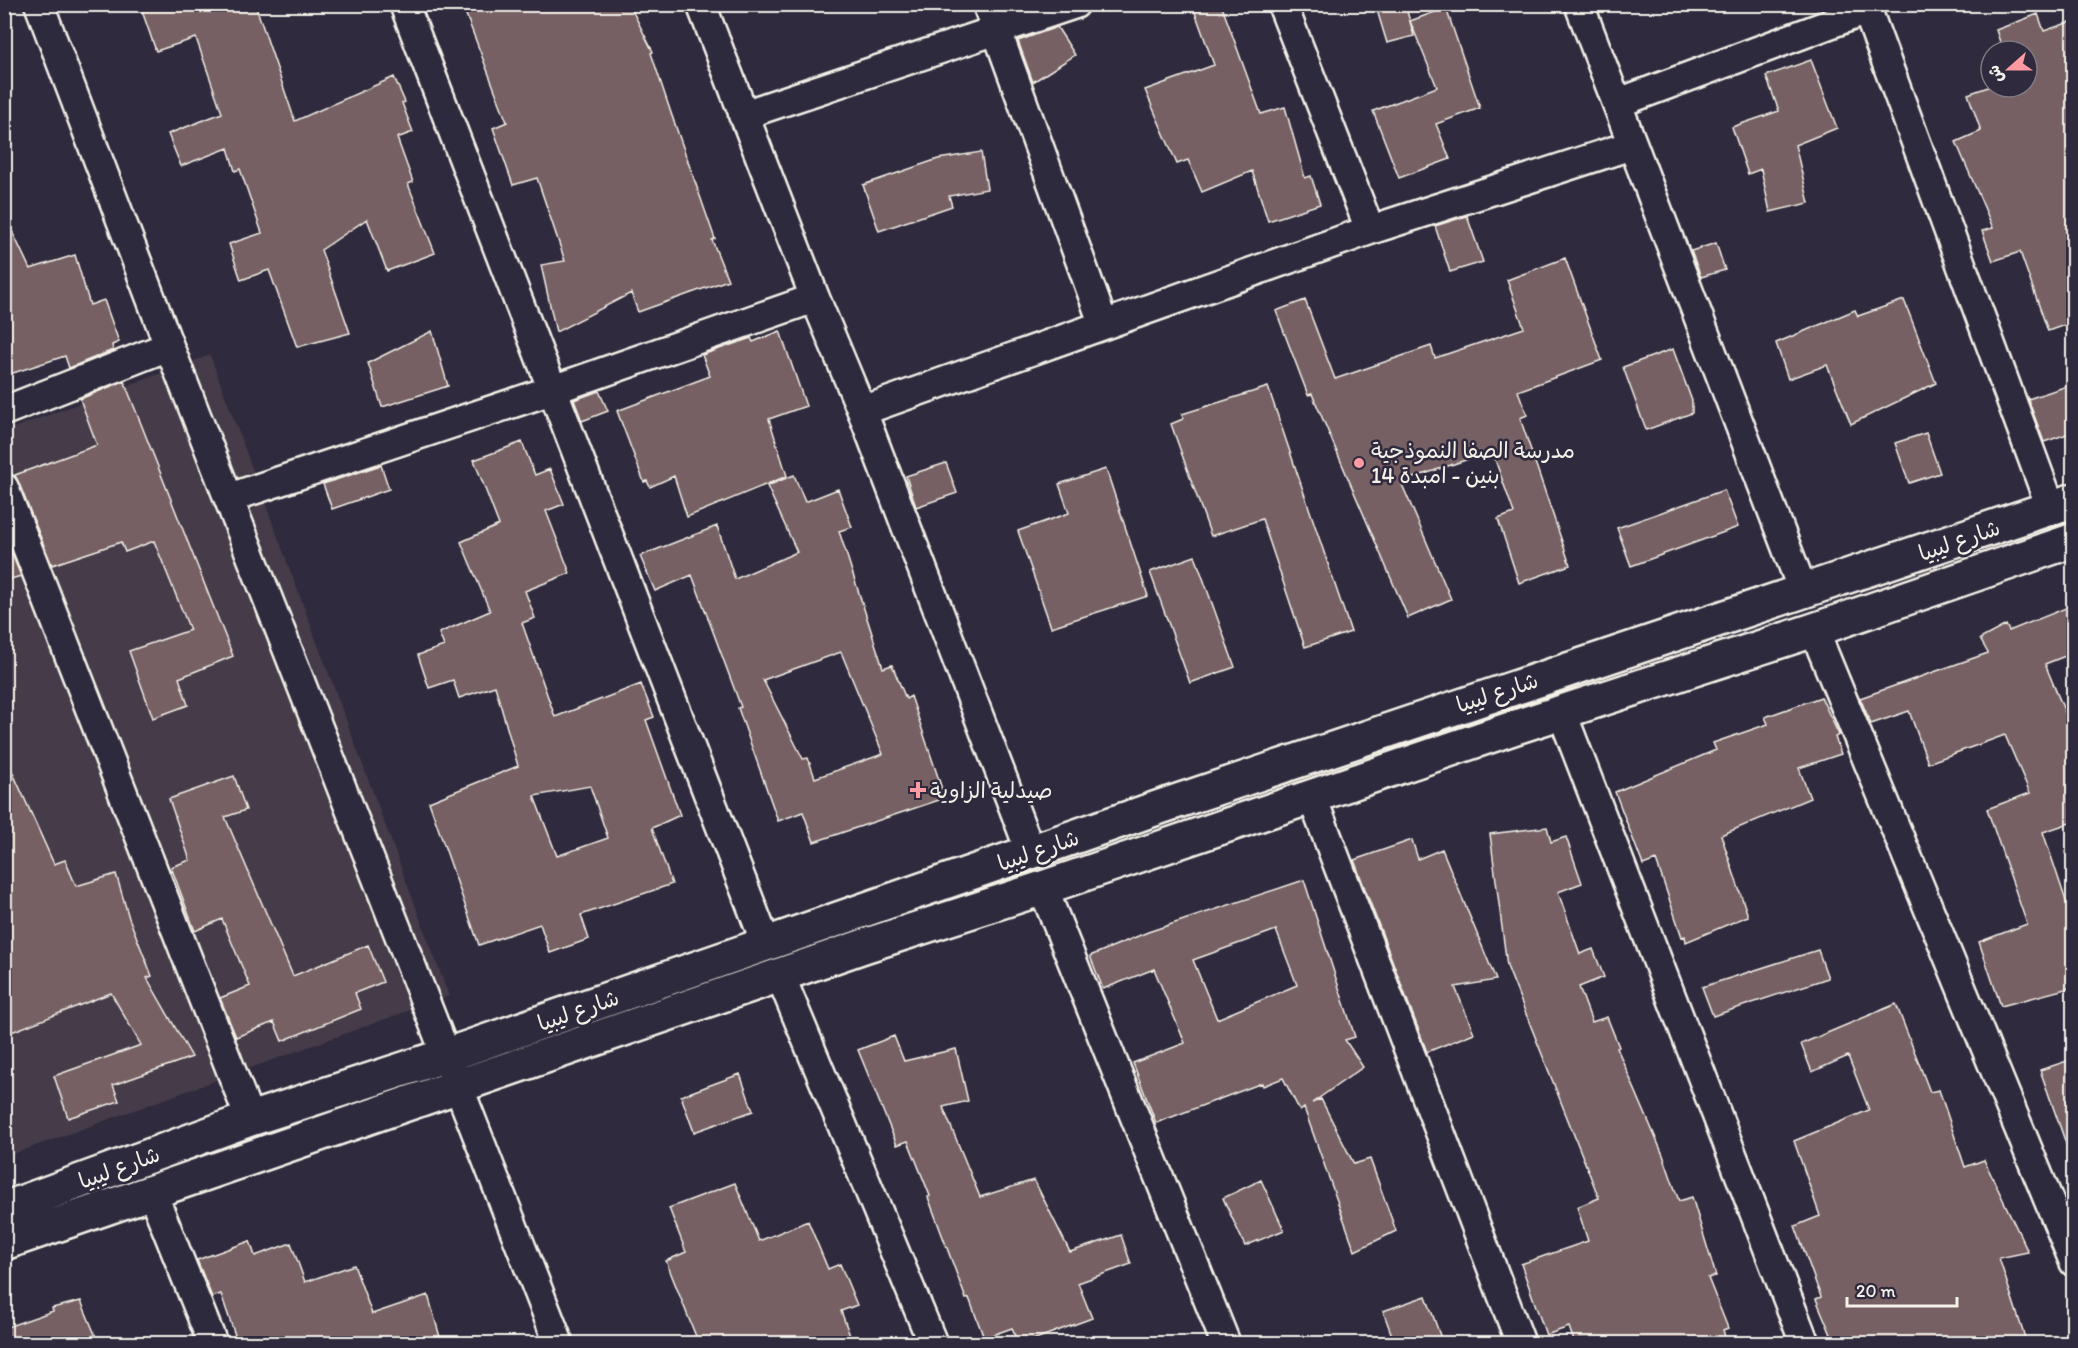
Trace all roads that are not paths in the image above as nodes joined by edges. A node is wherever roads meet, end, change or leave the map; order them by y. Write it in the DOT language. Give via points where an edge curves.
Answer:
graph roads {
  1 [pos="39,4"];
  2 [pos="404,4"];
  3 [pos="701,4"];
  4 [pos="1075,4"];
  5 [pos="1282,4"];
  6 [pos="1579,4"];
  7 [pos="1866,7"];
  8 [pos="992,17"];
  9 [pos="1618,103"];
  10 [pos="743,115"];
  11 [pos="1632,145"];
  12 [pos="1370,230"];
  13 [pos="815,298"];
  14 [pos="1103,323"];
  15 [pos="169,346"];
  16 [pos="552,390"];
  17 [pos="4,411"];
  18 [pos="862,411"];
  19 [pos="4,488"];
  20 [pos="229,498"];
  21 [pos="2062,504"];
  22 [pos="2071,546"];
  23 [pos="1803,591"];
  24 [pos="1814,630"];
  25 [pos="1501,691"];
  26 [pos="1562,713"];
  27 [pos="1516,727"];
  28 [pos="1312,797"];
  29 [pos="1031,853"];
  30 [pos="1043,888"];
  31 [pos="851,912"];
  32 [pos="766,944"];
  33 [pos="864,946"];
  34 [pos="780,975"];
  35 [pos="447,1055"];
  36 [pos="459,1087"];
  37 [pos="250,1119"];
  38 [pos="152,1192"];
  39 [pos="4,1209"];
  40 [pos="4,1243"];
  41 [pos="2073,1262"];
  42 [pos="213,1344"];
  43 [pos="559,1344"];
  44 [pos="933,1344"];
  45 [pos="1226,1344"];
  46 [pos="1521,1344"];
  47 [pos="1805,1344"];
  1 -- 15 [label="street"];
  2 -- 16 [label="street"];
  3 -- 10 [label="street"];
  4 -- 8 [label="street"];
  5 -- 12 [label="street"];
  6 -- 9 [label="street"];
  7 -- 9 [label="street"];
  7 -- 21 [label="street"];
  8 -- 10 [label="street"];
  8 -- 14 [label="street"];
  9 -- 11 [label="street"];
  10 -- 13 [label="street"];
  11 -- 12 [label="street"];
  11 -- 23 [label="street"];
  12 -- 14 [label="street"];
  13 -- 16 [label="street"];
  13 -- 18 [label="street"];
  14 -- 18 [label="street"];
  15 -- 17 [label="street"];
  15 -- 20 [label="street"];
  16 -- 20 [label="street"];
  16 -- 32 [label="street"];
  18 -- 29 [label="street"];
  19 -- 37 [label="street"];
  20 -- 35 [label="street"];
  21 -- 23 [label="main road, شارع ليبيا"];
  22 -- 24 [label="main road, شارع ليبيا"];
  23 -- 25 [label="main road, شارع ليبيا"];
  24 -- 26 [label="main road, شارع ليبيا"];
  24 -- 41 [label="street"];
  25 -- 27 [label="main road"];
  25 -- 29 [label="main road, شارع ليبيا"];
  26 -- 27 [label="main road, شارع ليبيا"];
  26 -- 47 [label="street"];
  27 -- 28 [label="main road, شارع ليبيا"];
  28 -- 30 [label="main road, شارع ليبيا"];
  28 -- 46 [label="street"];
  29 -- 31 [label="main road, شارع ليبيا"];
  30 -- 33 [label="main road, شارع ليبيا"];
  30 -- 45 [label="street"];
  31 -- 32 [label="main road, شارع ليبيا"];
  31 -- 33 [label="main road"];
  32 -- 35 [label="main road, شارع ليبيا"];
  33 -- 34 [label="main road, شارع ليبيا"];
  34 -- 36 [label="main road, شارع ليبيا"];
  34 -- 44 [label="street"];
  35 -- 36 [label="street"];
  35 -- 37 [label="main road, شارع ليبيا"];
  36 -- 38 [label="main road, شارع ليبيا"];
  36 -- 43 [label="street"];
  37 -- 39 [label="main road, شارع ليبيا"];
  38 -- 40 [label="main road, شارع ليبيا"];
  38 -- 42 [label="street"];
}
